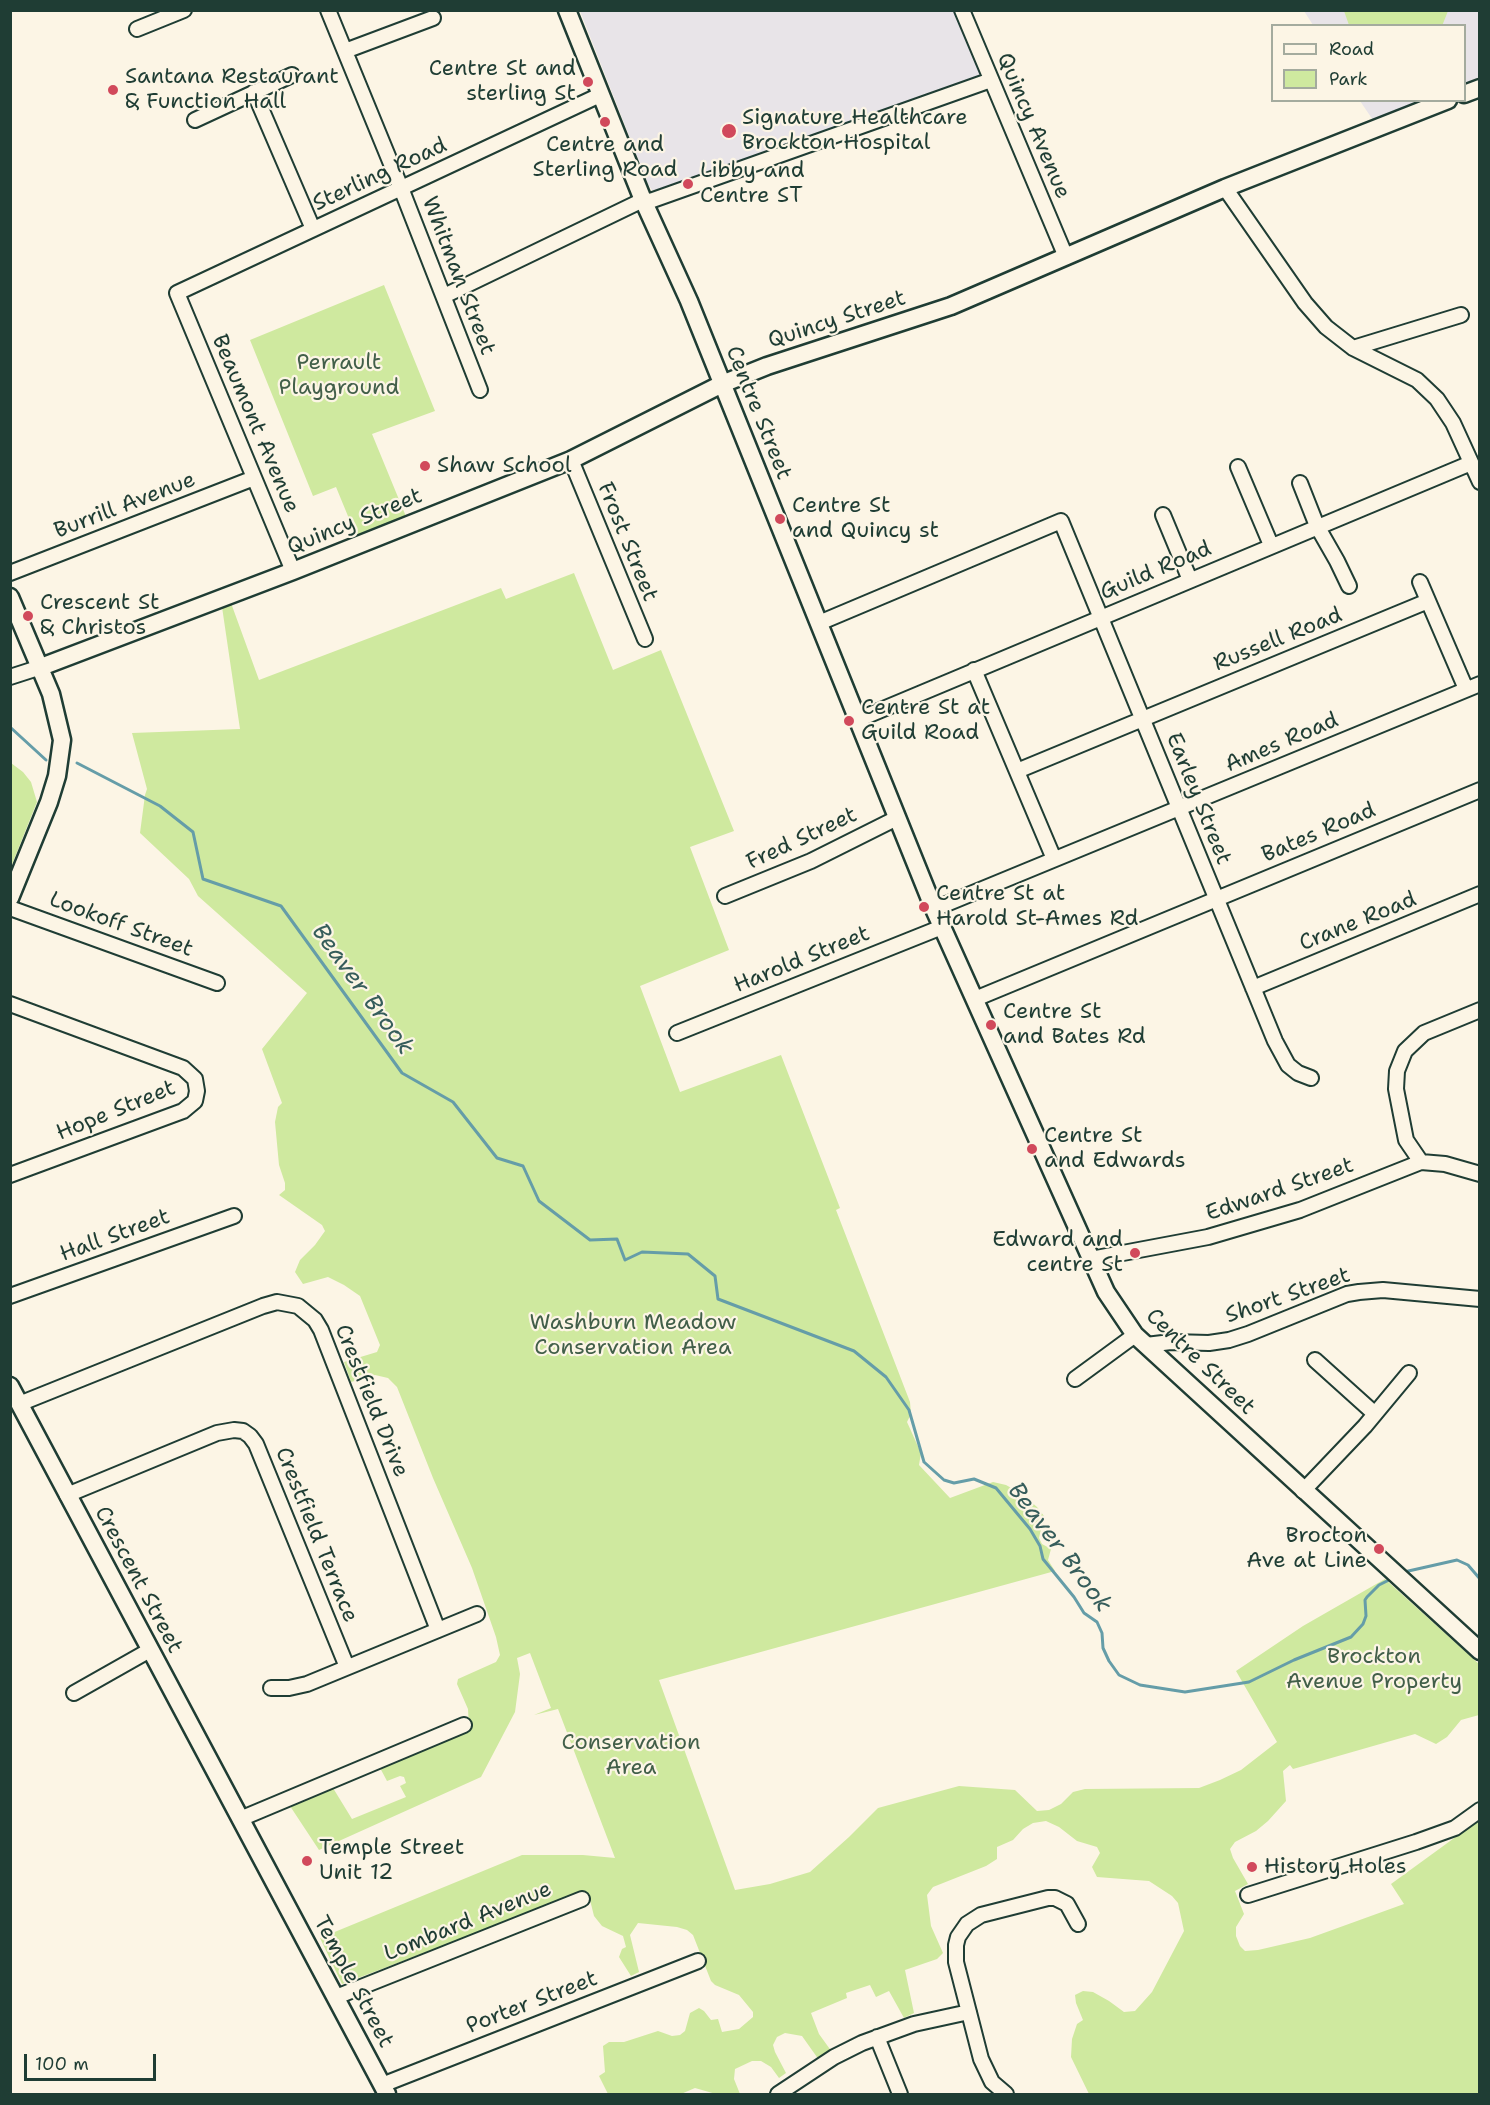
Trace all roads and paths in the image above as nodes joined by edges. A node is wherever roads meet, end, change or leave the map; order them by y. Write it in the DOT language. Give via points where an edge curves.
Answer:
graph roads {
  1 [pos="184,10"];
  2 [pos="328,10"];
  3 [pos="567,10"];
  4 [pos="962,10"];
  5 [pos="433,18"];
  6 [pos="137,29"];
  7 [pos="345,51"];
  8 [pos="292,75"];
  9 [pos="991,81"];
  10 [pos="254,92"];
  11 [pos="600,95"];
  12 [pos="1443,102"];
  13 [pos="195,120"];
  14 [pos="401,188"];
  15 [pos="1225,188"];
  16 [pos="643,200"];
  17 [pos="313,229"];
  18 [pos="1066,257"];
  19 [pos="177,293"];
  20 [pos="444,296"];
  21 [pos="1461,315"];
  22 [pos="1353,348"];
  23 [pos="722,384"];
  24 [pos="480,390"];
  25 [pos="571,460"];
  26 [pos="1472,463"];
  27 [pos="1238,467"];
  28 [pos="254,478"];
  29 [pos="1479,482"];
  30 [pos="1300,483"];
  31 [pos="1163,515"];
  32 [pos="1317,526"];
  33 [pos="1271,545"];
  34 [pos="293,572"];
  35 [pos="10,573"];
  36 [pos="1190,580"];
  37 [pos="1420,582"];
  38 [pos="1349,586"];
  39 [pos="10,597"];
  40 [pos="1428,601"];
  41 [pos="1102,616"];
  42 [pos="819,623"];
  43 [pos="645,639"];
  44 [pos="41,667"];
  45 [pos="974,670"];
  46 [pos="10,677"];
  47 [pos="1473,687"];
  48 [pos="1143,717"];
  49 [pos="858,720"];
  50 [pos="1017,771"];
  51 [pos="1479,790"];
  52 [pos="1178,809"];
  53 [pos="897,818"];
  54 [pos="1054,859"];
  55 [pos="1479,894"];
  56 [pos="725,896"];
  57 [pos="10,898"];
  58 [pos="1216,899"];
  59 [pos="10,908"];
  60 [pos="934,909"];
  61 [pos="942,927"];
  62 [pos="217,983"];
  63 [pos="1252,988"];
  64 [pos="975,999"];
  65 [pos="10,1004"];
  66 [pos="1479,1010"];
  67 [pos="677,1033"];
  68 [pos="1311,1078"];
  69 [pos="1420,1162"];
  70 [pos="1479,1174"];
  71 [pos="10,1175"];
  72 [pos="234,1216"];
  73 [pos="1091,1259"];
  74 [pos="10,1296"];
  75 [pos="1479,1299"];
  76 [pos="1141,1340"];
  77 [pos="1315,1360"];
  78 [pos="1409,1373"];
  79 [pos="1075,1379"];
  80 [pos="10,1386"];
  81 [pos="19,1404"];
  82 [pos="1375,1414"];
  83 [pos="1303,1491"];
  84 [pos="67,1495"];
  85 [pos="477,1614"];
  86 [pos="438,1630"];
  87 [pos="150,1650"];
  88 [pos="1479,1651"];
  89 [pos="347,1667"];
  90 [pos="271,1688"];
  91 [pos="74,1693"];
  92 [pos="464,1725"];
  93 [pos="228,1795"];
  94 [pos="1479,1810"];
  95 [pos="240,1819"];
  96 [pos="1248,1895"];
  97 [pos="582,1899"];
  98 [pos="1078,1924"];
  99 [pos="698,1961"];
  100 [pos="336,1997"];
  101 [pos="969,2012"];
  102 [pos="877,2037"];
  103 [pos="385,2090"];
  104 [pos="782,2093"];
  105 [pos="900,2094"];
  106 [pos="1006,2094"];
  1 -- 6 [label="street"];
  2 -- 7 [label="street, Whitman Street"];
  3 -- 11 [label="main road, Centre Street"];
  4 -- 9 [label="street, Quincy Avenue"];
  5 -- 7 [label="street"];
  7 -- 14 [label="street, Whitman Street"];
  8 -- 10 [label="street"];
  9 -- 16 [label="street" via="650,201"];
  9 -- 18 [label="street, Quincy Avenue"];
  10 -- 13 [label="street"];
  10 -- 17 [label="street"];
  11 -- 14 [label="street, Sterling Road"];
  11 -- 16 [label="main road, Centre Street"];
  12 -- 15 [label="main road, Quincy Street"];
  14 -- 17 [label="street, Sterling Road"];
  14 -- 20 [label="street, Whitman Street"];
  15 -- 18 [label="main road, Quincy Street"];
  15 -- 22 [label="street" via="1312,312"];
  16 -- 20 [label="street"];
  16 -- 23 [label="main road, Centre Street"];
  17 -- 19 [label="street, Sterling Road"];
  18 -- 23 [label="main road, Quincy Street" via="951,306"];
  19 -- 28 [label="street, Beaumont Avenue"];
  20 -- 24 [label="street, Whitman Street"];
  21 -- 22 [label="street"];
  22 -- 26 [label="street" via="1428,389 1450,417"];
  23 -- 25 [label="main road, Quincy Street"];
  23 -- 42 [label="main road, Centre Street"];
  25 -- 34 [label="main road, Quincy Street"];
  25 -- 43 [label="street, Frost Street"];
  26 -- 29 [label="street"];
  26 -- 32 [label="street, Guild Road"];
  27 -- 33 [label="street"];
  28 -- 34 [label="street, Beaumont Avenue"];
  28 -- 35 [label="street, Burrill Avenue"];
  30 -- 32 [label="street"];
  31 -- 36 [label="street"];
  32 -- 33 [label="street, Guild Road"];
  32 -- 38 [label="street"];
  33 -- 36 [label="street, Guild Road"];
  34 -- 44 [label="main road, Quincy Street"];
  36 -- 41 [label="street, Guild Road"];
  37 -- 40 [label="street"];
  39 -- 44 [label="main road"];
  40 -- 47 [label="street"];
  40 -- 48 [label="street, Russell Road"];
  41 -- 42 [label="street, Earley Street" via="1061,522"];
  41 -- 45 [label="street, Guild Road"];
  41 -- 48 [label="street, Earley Street"];
  42 -- 49 [label="main road, Centre Street"];
  44 -- 46 [label="street"];
  44 -- 57 [label="main road" via="57,712 61,755 45,816"];
  45 -- 49 [label="street, Guild Road"];
  45 -- 50 [label="street"];
  47 -- 52 [label="street, Ames Road"];
  48 -- 50 [label="street, Russell Road"];
  48 -- 52 [label="street, Earley Street"];
  49 -- 53 [label="main road, Centre Street"];
  50 -- 54 [label="street"];
  51 -- 58 [label="street, Bates Road"];
  52 -- 54 [label="street, Ames Road"];
  52 -- 58 [label="street, Earley Street"];
  53 -- 56 [label="street, Fred Street" via="811,861"];
  53 -- 60 [label="main road, Centre Street"];
  54 -- 60 [label="street, Ames Road"];
  55 -- 63 [label="street, Crane Road"];
  58 -- 63 [label="street, Earley Street"];
  58 -- 64 [label="street, Bates Road"];
  59 -- 62 [label="street, Lookoff Street"];
  60 -- 61 [label="main road, Centre Street"];
  61 -- 64 [label="main road, Centre Street"];
  61 -- 67 [label="street, Harold Street"];
  63 -- 68 [label="street, Earley Street" via="1288,1065"];
  64 -- 73 [label="main road, Centre Street"];
  65 -- 71 [label="street, Hope Street" via="183,1068 195,1079 197,1091 195,1101 183,1111"];
  66 -- 69 [label="street" via="1424,1034 1405,1052 1397,1071 1396,1089 1406,1140"];
  69 -- 70 [label="street, Edward Street" via="1445,1164"];
  69 -- 73 [label="street, Edward Street" via="1300,1210 1208,1238"];
  72 -- 74 [label="street, Hall Street"];
  73 -- 76 [label="main road, Centre Street" via="1106,1292"];
  75 -- 76 [label="street, Short Street" via="1383,1290 1359,1292 1229,1340"];
  76 -- 79 [label="street"];
  76 -- 83 [label="main road, Centre Street"];
  77 -- 82 [label="street"];
  78 -- 82 [label="street"];
  80 -- 81 [label="main road, Crescent Street"];
  81 -- 84 [label="main road, Crescent Street"];
  81 -- 86 [label="street, Crestfield Drive" via="263,1306 277,1302 298,1306 321,1330"];
  82 -- 83 [label="street"];
  83 -- 88 [label="main road, Centre Street"];
  84 -- 87 [label="main road, Crescent Street"];
  84 -- 89 [label="street, Crestfield Terrace" via="216,1433 243,1431 256,1444"];
  85 -- 86 [label="street"];
  86 -- 89 [label="street"];
  87 -- 91 [label="street"];
  87 -- 93 [label="main road, Crescent Street"];
  89 -- 90 [label="street" via="298,1687"];
  92 -- 95 [label="street"];
  93 -- 95 [label="main road, Temple Street"];
  94 -- 96 [label="street" via="1455,1828"];
  95 -- 100 [label="main road, Temple Street"];
  97 -- 100 [label="street, Lombard Avenue"];
  98 -- 101 [label="street" via="1067,1904 1055,1898 989,1912 967,1924 958,1937 955,1954"];
  99 -- 103 [label="street, Porter Street"];
  100 -- 103 [label="main road, Temple Street"];
  101 -- 102 [label="street"];
  101 -- 106 [label="street" via="986,2071"];
  102 -- 104 [label="street" via="834,2057"];
  102 -- 105 [label="street"];
}
